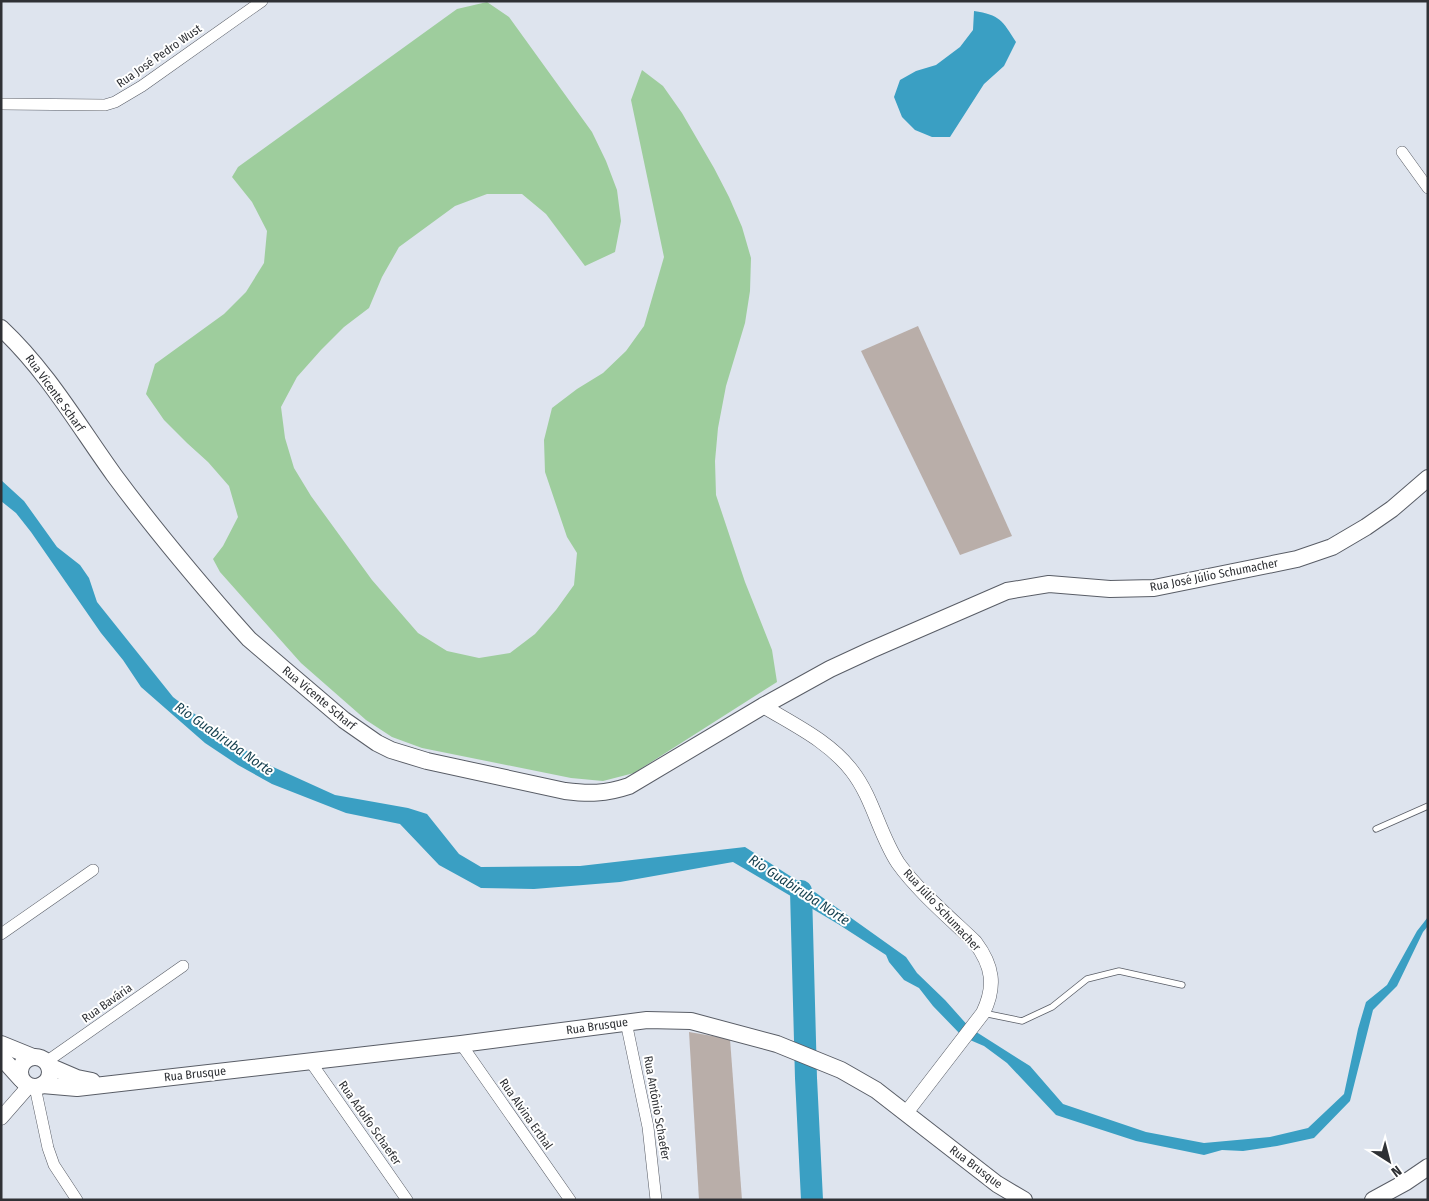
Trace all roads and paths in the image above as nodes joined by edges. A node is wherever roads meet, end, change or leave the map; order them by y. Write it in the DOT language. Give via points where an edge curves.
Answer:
graph roads {
  1 [pos="262,1"];
  2 [pos="1,104"];
  3 [pos="1402,152"];
  4 [pos="1428,188"];
  5 [pos="1,328"];
  6 [pos="1428,478"];
  7 [pos="763,706"];
  8 [pos="1428,806"];
  9 [pos="1376,829"];
  10 [pos="93,870"];
  11 [pos="1,934"];
  12 [pos="183,966"];
  13 [pos="1182,984"];
  14 [pos="979,1019"];
  15 [pos="626,1022"];
  16 [pos="1,1044"];
  17 [pos="461,1044"];
  18 [pos="1,1057"];
  19 [pos="310,1061"];
  20 [pos="43,1062"];
  21 [pos="122,1082"];
  22 [pos="32,1084"];
  23 [pos="906,1113"];
  24 [pos="1,1118"];
  25 [pos="1428,1166"];
  26 [pos="77,1200"];
  27 [pos="407,1200"];
  28 [pos="570,1200"];
  29 [pos="656,1200"];
  30 [pos="1024,1200"];
  31 [pos="1373,1200"];
  1 -- 2 [label="street, Rua José Pedro Wust" via="115,102 105,105"];
  3 -- 4 [label="street"];
  5 -- 7 [label="main road, Rua Vicente Scharf" via="22,347 116,477 249,639 376,743 427,762 565,791 598,794 645,777"];
  6 -- 7 [label="main road, Rua José Júlio Schumacher" via="1366,527 1319,552 1154,588 1110,589 1049,584 1007,591 871,650"];
  7 -- 14 [label="street, Rua Júlio Schumacher" via="818,739 853,771 898,862 984,954 991,990"];
  8 -- 9 [label="lane"];
  10 -- 11 [label="street"];
  12 -- 20 [label="street, Rua Bavária"];
  13 -- 14 [label="lane" via="1119,971 1087,979 1052,1007 1022,1021"];
  14 -- 23 [label="street, Rua Júlio Schumacher"];
  15 -- 17 [label="main road, Rua Brusque"];
  15 -- 23 [label="main road, Rua Brusque" via="690,1021 777,1044 859,1080"];
  15 -- 29 [label="street, Rua Antônio Schaefer" via="648,1128"];
  16 -- 20 [label="main road, Rua Brusque"];
  17 -- 19 [label="main road, Rua Brusque"];
  17 -- 28 [label="street, Rua Alvina Erthal"];
  18 -- 22 [label="main road"];
  19 -- 21 [label="main road, Rua Brusque"];
  19 -- 27 [label="street, Rua Adolfo Schaefer"];
  20 -- 21 [label="main road, Rua Brusque" via="77,1078"];
  20 -- 22 [label="main road" via="49,1077"];
  20 -- 22 [label="main road" via="23,1062 20,1073"];
  21 -- 22 [label="main road, Rua Brusque" via="77,1088"];
  22 -- 24 [label="street"];
  22 -- 26 [label="street" via="54,1165"];
  23 -- 30 [label="main road, Rua Brusque" via="997,1184"];
  25 -- 31 [label="main road"];
}
